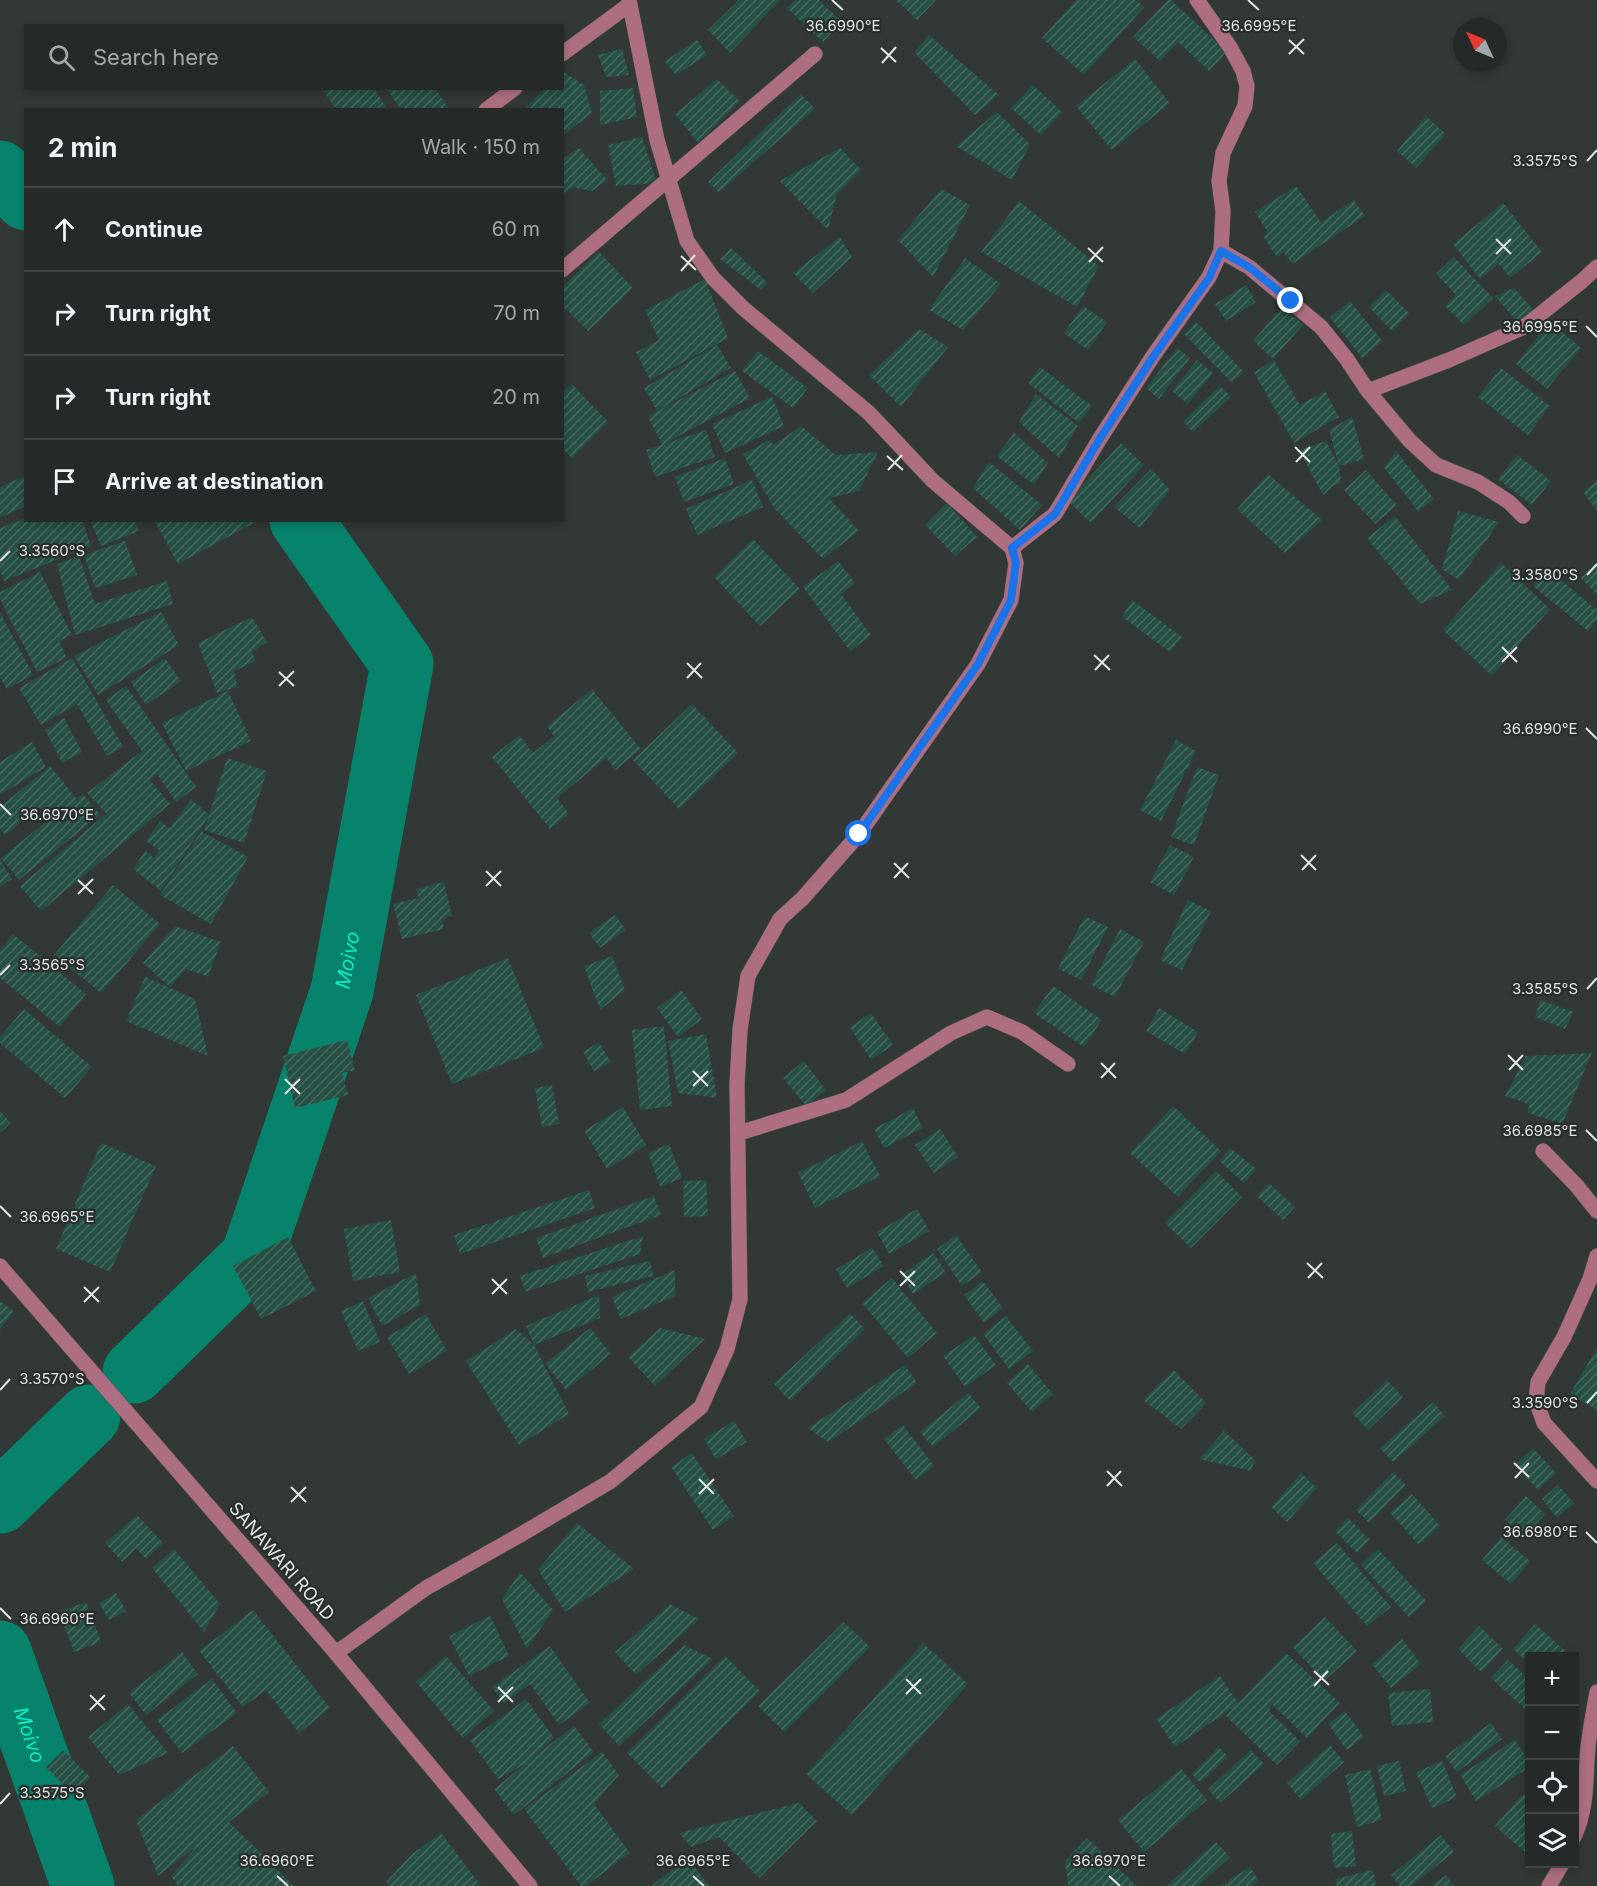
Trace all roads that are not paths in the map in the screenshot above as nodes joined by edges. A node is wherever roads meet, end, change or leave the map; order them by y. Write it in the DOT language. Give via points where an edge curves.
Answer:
graph roads {
  1 [pos="1197,0"];
  2 [pos="629,2"];
  3 [pos="564,52"];
  4 [pos="815,54"];
  5 [pos="512,90"];
  6 [pos="489,108"];
  7 [pos="668,179"];
  8 [pos="1221,251"];
  9 [pos="1597,267"];
  10 [pos="564,268"];
  11 [pos="1368,391"];
  12 [pos="1523,516"];
  13 [pos="1012,548"];
  14 [pos="1068,1064"];
  15 [pos="739,1133"];
  16 [pos="1543,1151"];
  17 [pos="1597,1211"];
  18 [pos="1597,1256"];
  19 [pos="0,1266"];
  20 [pos="1597,1481"];
  21 [pos="336,1653"];
  22 [pos="1597,1692"];
  23 [pos="1579,1827"];
  24 [pos="1559,1868"];
  25 [pos="530,1886"];
  26 [pos="1549,1886"];
  1 -- 8 [label="street" via="1230,47 1247,86 1245,106 1223,153 1219,181 1223,211"];
  2 -- 3 [label="street"];
  2 -- 7 [label="street"];
  4 -- 7 [label="street"];
  5 -- 6 [label="street"];
  7 -- 10 [label="street"];
  7 -- 13 [label="street" via="687,241 713,278 743,308 869,413 933,481"];
  8 -- 11 [label="street" via="1249,267 1321,327"];
  8 -- 13 [label="street" via="1209,278 1141,375 1055,514"];
  9 -- 11 [label="street" via="1524,327"];
  11 -- 12 [label="street" via="1436,465 1478,482"];
  13 -- 15 [label="street" via="1016,563 1011,600 978,664 859,834 780,919 748,976 740,1030"];
  14 -- 15 [label="street" via="1022,1032 987,1017 951,1033 846,1100"];
  15 -- 21 [label="street" via="740,1299 727,1349 701,1407 611,1481 426,1588"];
  16 -- 17 [label="street"];
  18 -- 20 [label="street" via="1564,1337 1538,1382 1536,1401 1545,1423"];
  19 -- 21 [label="street, SANAWARI ROAD"];
  21 -- 25 [label="street, SANAWARI ROAD"];
  22 -- 23 [label="street"];
  24 -- 26 [label="street"];
}
